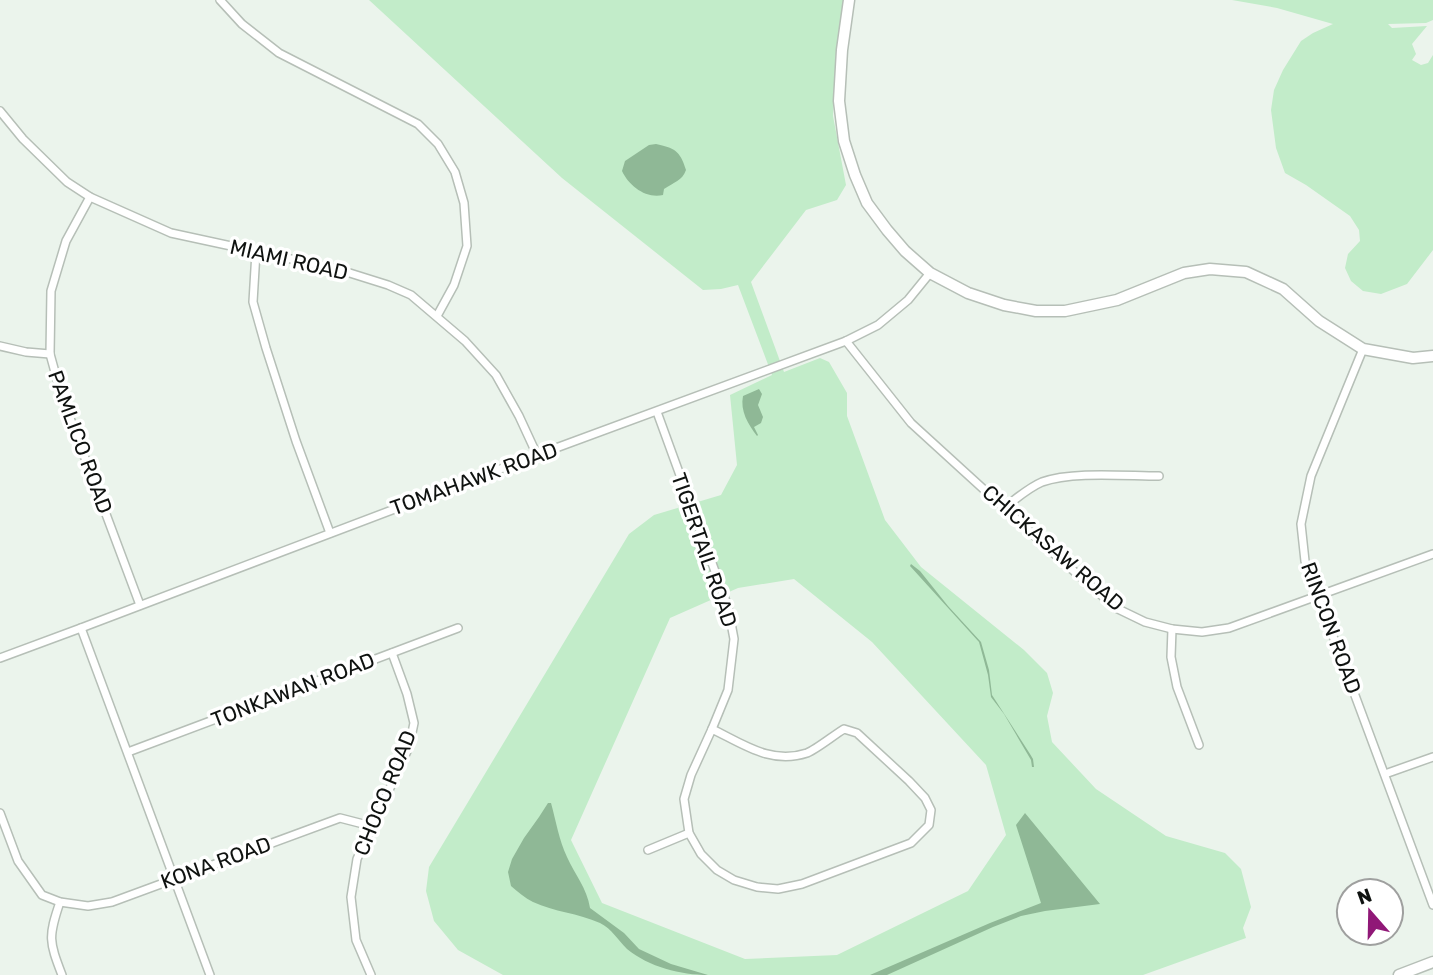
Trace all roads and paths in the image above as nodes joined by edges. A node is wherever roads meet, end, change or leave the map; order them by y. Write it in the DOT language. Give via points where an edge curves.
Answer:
graph roads {
  1 [pos="220,0"];
  2 [pos="849,0"];
  3 [pos="0,111"];
  4 [pos="90,197"];
  5 [pos="256,252"];
  6 [pos="930,273"];
  7 [pos="437,316"];
  8 [pos="846,341"];
  9 [pos="0,346"];
  10 [pos="1363,349"];
  11 [pos="50,354"];
  12 [pos="1433,356"];
  13 [pos="657,412"];
  14 [pos="537,455"];
  15 [pos="1159,476"];
  16 [pos="1005,507"];
  17 [pos="330,533"];
  18 [pos="1433,554"];
  19 [pos="1318,595"];
  20 [pos="140,605"];
  21 [pos="81,628"];
  22 [pos="458,628"];
  23 [pos="1172,629"];
  24 [pos="392,653"];
  25 [pos="0,657"];
  26 [pos="712,729"];
  27 [pos="1199,745"];
  28 [pos="128,752"];
  29 [pos="1433,757"];
  30 [pos="1385,774"];
  31 [pos="0,813"];
  32 [pos="371,826"];
  33 [pos="689,833"];
  34 [pos="648,850"];
  35 [pos="174,879"];
  36 [pos="60,902"];
  37 [pos="1433,905"];
  38 [pos="1433,962"];
  39 [pos="62,975"];
  40 [pos="209,975"];
  41 [pos="371,975"];
  42 [pos="1399,975"];
  1 -- 7 [label="street" via="279,53 418,124 438,144 455,172 464,203 467,246"];
  2 -- 6 [label="street" via="839,101 844,141 867,203 896,241"];
  3 -- 4 [label="street, MIAMI ROAD" via="23,139"];
  4 -- 5 [label="street, MIAMI ROAD" via="171,233"];
  4 -- 11 [label="street, PAMLICO ROAD" via="66,241 51,291"];
  5 -- 7 [label="street, MIAMI ROAD" via="388,285 411,295"];
  5 -- 17 [label="street" via="256,314"];
  6 -- 8 [label="street, TOMAHAWK ROAD" via="908,300 878,325"];
  6 -- 10 [label="street" via="1004,305 1065,311 1117,300 1184,273 1210,269 1246,272 1283,289 1319,321"];
  7 -- 14 [label="street, MIAMI ROAD" via="496,375"];
  8 -- 13 [label="street, TOMAHAWK ROAD"];
  8 -- 16 [label="street, CHICKASAW ROAD" via="911,424"];
  9 -- 11 [label="street"];
  10 -- 12 [label="street" via="1413,358"];
  10 -- 19 [label="street, RINCON ROAD" via="1311,476 1301,524 1305,561"];
  11 -- 20 [label="street, PAMLICO ROAD"];
  13 -- 14 [label="street, TOMAHAWK ROAD"];
  13 -- 26 [label="street, TIGERTAIL ROAD" via="728,607 734,639 728,690"];
  14 -- 17 [label="street, TOMAHAWK ROAD"];
  15 -- 16 [label="street" via="1070,476 1041,483"];
  16 -- 23 [label="street, CHICKASAW ROAD" via="1116,608"];
  17 -- 20 [label="street, TOMAHAWK ROAD"];
  18 -- 19 [label="street, CHICKASAW ROAD"];
  19 -- 23 [label="street, CHICKASAW ROAD" via="1229,628 1202,632"];
  19 -- 30 [label="street, RINCON ROAD"];
  20 -- 21 [label="street, TOMAHAWK ROAD"];
  21 -- 25 [label="street, TOMAHAWK ROAD"];
  21 -- 28 [label="street"];
  22 -- 24 [label="street, TONKAWAN ROAD"];
  23 -- 27 [label="street" via="1177,687"];
  24 -- 28 [label="street, TONKAWAN ROAD"];
  24 -- 32 [label="street, CHOCO ROAD" via="414,723 409,747"];
  26 -- 33 [label="street, TIGERTAIL ROAD" via="684,799"];
  26 -- 33 [label="street, TIGERTAIL ROAD" via="762,754 787,757 809,752 844,729 857,733 925,798 929,825 911,843 802,884 778,888 757,887 717,870"];
  28 -- 35 [label="street"];
  29 -- 30 [label="street"];
  30 -- 37 [label="street, RINCON ROAD"];
  31 -- 36 [label="street" via="18,861 42,895"];
  32 -- 35 [label="street, KONA ROAD" via="340,818"];
  32 -- 41 [label="street, CHOCO ROAD" via="357,859 351,897 356,940"];
  33 -- 34 [label="street"];
  35 -- 36 [label="street, KONA ROAD" via="112,902 88,906"];
  35 -- 40 [label="street"];
  36 -- 39 [label="street" via="51,928 51,948"];
  38 -- 42 [label="street"];
}
